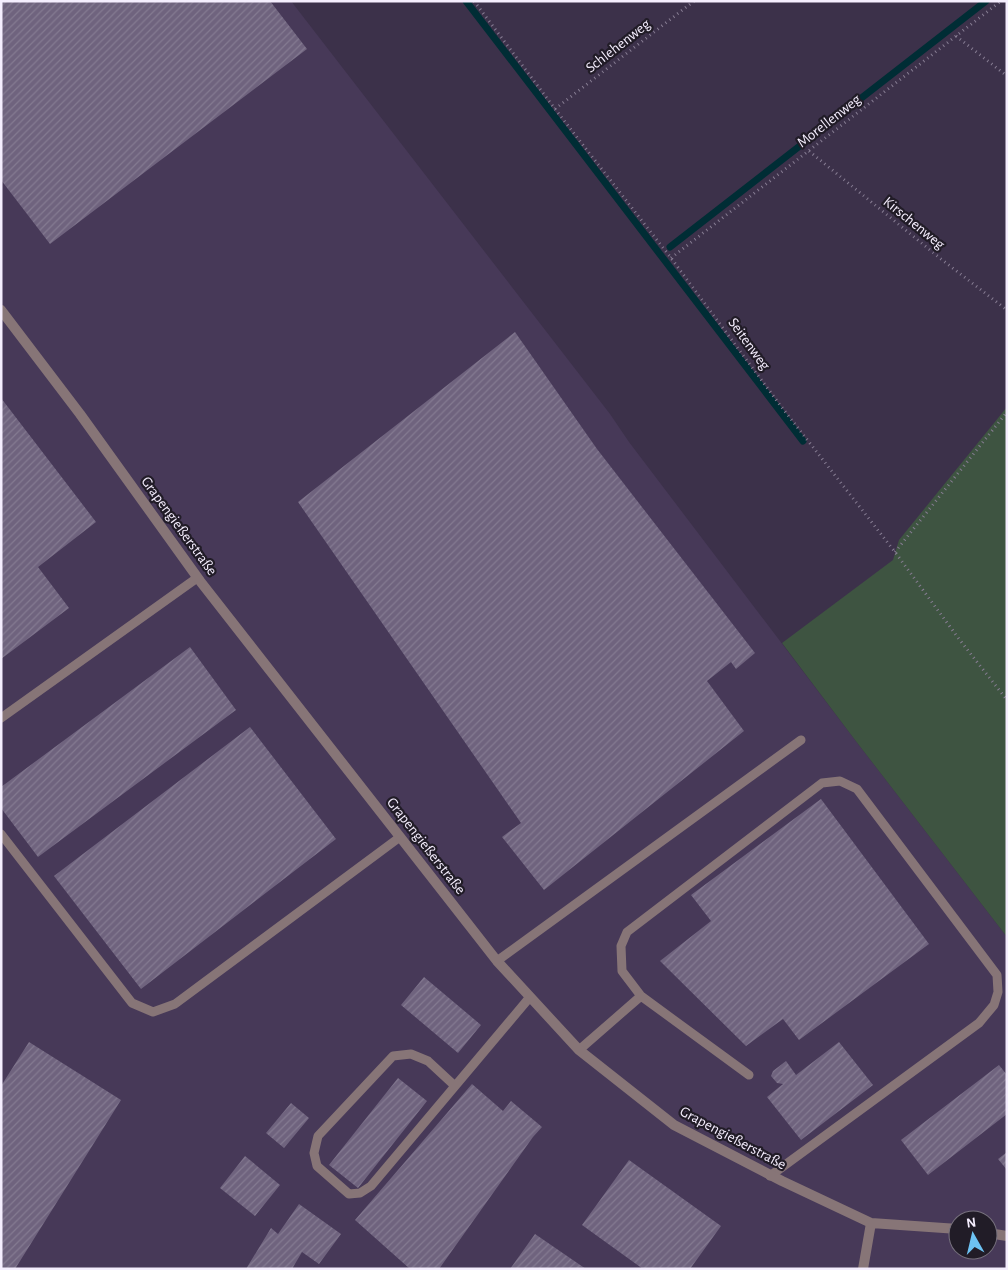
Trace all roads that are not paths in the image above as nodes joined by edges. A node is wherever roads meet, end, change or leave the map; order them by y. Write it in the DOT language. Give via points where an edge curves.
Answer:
graph roads {
  1 [pos="1,310"];
  2 [pos="197,578"];
  3 [pos="1,718"];
  4 [pos="801,740"];
  5 [pos="1,834"];
  6 [pos="400,836"];
  7 [pos="497,961"];
  8 [pos="640,996"];
  9 [pos="530,997"];
  10 [pos="579,1050"];
  11 [pos="749,1075"];
  12 [pos="455,1086"];
  13 [pos="770,1176"];
  14 [pos="871,1223"];
  15 [pos="948,1228"];
  16 [pos="864,1269"];
  1 -- 2 [label="street, Grapengießerstraße"];
  2 -- 3 [label="lane"];
  2 -- 6 [label="street, Grapengießerstraße"];
  4 -- 7 [label="lane"];
  5 -- 6 [label="lane" via="132,1003 153,1012 175,1004"];
  6 -- 7 [label="street, Grapengießerstraße"];
  7 -- 9 [label="street, Grapengießerstraße"];
  8 -- 10 [label="lane"];
  8 -- 11 [label="lane"];
  8 -- 13 [label="lane" via="622,971 621,946 627,932 822,783 840,781 857,788 997,975 998,992 994,1005 978,1023"];
  9 -- 10 [label="street, Grapengießerstraße"];
  9 -- 12 [label="lane"];
  10 -- 13 [label="street, Grapengießerstraße" via="674,1125"];
  12 -- 12 [label="lane" via="371,1186 360,1193 349,1194 317,1166 314,1153 318,1136 393,1056 411,1054 428,1061"];
  13 -- 14 [label="street, Grapengießerstraße"];
  14 -- 15 [label="street, Grapengießerstraße"];
  14 -- 16 [label="street"];
}
